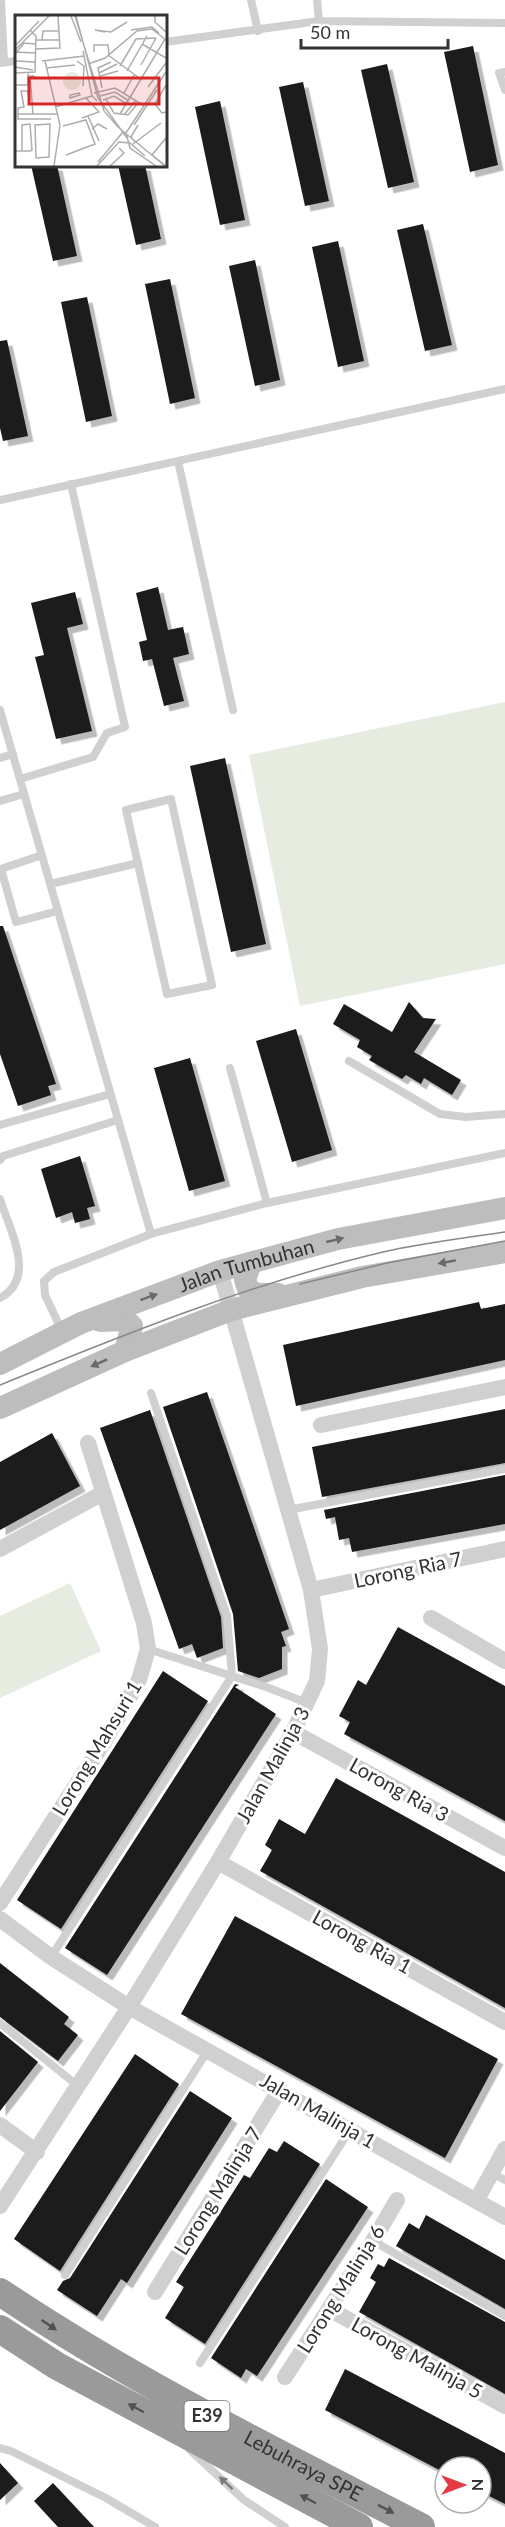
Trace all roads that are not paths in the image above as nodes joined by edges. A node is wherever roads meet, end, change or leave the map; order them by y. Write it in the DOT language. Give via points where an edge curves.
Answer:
graph roads {
  1 [pos="1,0"];
  2 [pos="251,0"];
  3 [pos="317,0"];
  4 [pos="319,21"];
  5 [pos="505,23"];
  6 [pos="258,31"];
  7 [pos="166,42"];
  8 [pos="2,62"];
  9 [pos="505,72"];
  10 [pos="505,90"];
  11 [pos="505,389"];
  12 [pos="178,461"];
  13 [pos="71,484"];
  14 [pos="0,500"];
  15 [pos="0,710"];
  16 [pos="232,710"];
  17 [pos="4,736"];
  18 [pos="13,754"];
  19 [pos="0,758"];
  20 [pos="20,779"];
  21 [pos="24,794"];
  22 [pos="0,801"];
  23 [pos="42,855"];
  24 [pos="138,863"];
  25 [pos="50,884"];
  26 [pos="58,911"];
  27 [pos="349,1061"];
  28 [pos="230,1068"];
  29 [pos="110,1094"];
  30 [pos="505,1114"];
  31 [pos="118,1120"];
  32 [pos="0,1125"];
  33 [pos="505,1153"];
  34 [pos="0,1160"];
  35 [pos="0,1199"];
  36 [pos="267,1203"];
  37 [pos="505,1208"];
  38 [pos="151,1234"];
  39 [pos="505,1252"];
  40 [pos="251,1263"];
  41 [pos="220,1271"];
  42 [pos="295,1294"];
  43 [pos="0,1298"];
  44 [pos="231,1310"];
  45 [pos="71,1328"];
  46 [pos="125,1351"];
  47 [pos="0,1364"];
  48 [pos="505,1387"];
  49 [pos="151,1393"];
  50 [pos="29,1394"];
  51 [pos="0,1398"];
  52 [pos="0,1408"];
  53 [pos="321,1425"];
  54 [pos="88,1443"];
  55 [pos="505,1469"];
  56 [pos="103,1493"];
  57 [pos="288,1510"];
  58 [pos="0,1549"];
  59 [pos="505,1549"];
  60 [pos="311,1590"];
  61 [pos="431,1618"];
  62 [pos="148,1649"];
  63 [pos="505,1661"];
  64 [pos="232,1676"];
  65 [pos="308,1703"];
  66 [pos="293,1732"];
  67 [pos="505,1848"];
  68 [pos="218,1862"];
  69 [pos="0,1903"];
  70 [pos="0,1919"];
  71 [pos="51,1957"];
  72 [pos="129,2007"];
  73 [pos="505,2022"];
  74 [pos="0,2023"];
  75 [pos="208,2050"];
  76 [pos="78,2086"];
  77 [pos="280,2089"];
  78 [pos="0,2125"];
  79 [pos="350,2130"];
  80 [pos="505,2149"];
  81 [pos="37,2152"];
  82 [pos="498,2176"];
  83 [pos="396,2200"];
  84 [pos="476,2201"];
  85 [pos="0,2206"];
  86 [pos="505,2217"];
  87 [pos="373,2241"];
  88 [pos="65,2275"];
  89 [pos="0,2292"];
  90 [pos="155,2292"];
  91 [pos="329,2309"];
  92 [pos="505,2316"];
  93 [pos="0,2329"];
  94 [pos="200,2363"];
  95 [pos="285,2377"];
  96 [pos="505,2406"];
  97 [pos="186,2446"];
  98 [pos="0,2448"];
  99 [pos="155,2527"];
  100 [pos="285,2527"];
  101 [pos="360,2527"];
  102 [pos="421,2527"];
  1 -- 8 [label="lane"];
  2 -- 6 [label="lane"];
  3 -- 4 [label="lane"];
  4 -- 5 [label="lane"];
  4 -- 6 [label="lane"];
  6 -- 7 [label="lane"];
  9 -- 10 [label="lane" via="499,73"];
  11 -- 12 [label="lane"];
  12 -- 13 [label="lane"];
  12 -- 16 [label="lane"];
  13 -- 14 [label="lane"];
  13 -- 20 [label="lane" via="125,727 107,733 93,758"];
  15 -- 17 [label="lane"];
  17 -- 18 [label="lane"];
  18 -- 19 [label="lane"];
  18 -- 20 [label="lane"];
  20 -- 21 [label="lane"];
  21 -- 22 [label="lane"];
  21 -- 23 [label="lane"];
  23 -- 25 [label="lane"];
  23 -- 26 [label="lane" via="1,869 16,922"];
  24 -- 24 [label="lane" via="126,810 171,799 212,985 167,994"];
  24 -- 25 [label="lane"];
  25 -- 26 [label="lane"];
  26 -- 29 [label="lane"];
  27 -- 30 [label="lane" via="440,1114"];
  28 -- 36 [label="lane"];
  29 -- 31 [label="lane"];
  29 -- 32 [label="lane"];
  31 -- 34 [label="lane"];
  31 -- 38 [label="lane"];
  33 -- 36 [label="lane"];
  35 -- 43 [label="lane" via="21,1266 17,1283"];
  36 -- 38 [label="lane"];
  40 -- 37 [label="main road, Jalan Tumbuhan, one-way" via="338,1239"];
  38 -- 45 [label="lane" via="54,1272 44,1281 45,1295"];
  39 -- 42 [label="main road, Jalan Tumbuhan, one-way" via="362,1277"];
  40 -- 41 [label="main road, Jalan Tumbuhan"];
  40 -- 42 [label="main road" via="245,1280 248,1289 257,1294"];
  41 -- 44 [label="street, Jalan Malinja 3"];
  45 -- 41 [label="main road, Jalan Tumbuhan, one-way"];
  42 -- 44 [label="main road, Jalan Tumbuhan"];
  44 -- 46 [label="main road, Jalan Tumbuhan"];
  44 -- 57 [label="street, Jalan Malinja 3"];
  45 -- 46 [label="main road" via="126,1320 132,1326"];
  45 -- 47 [label="main road, Jalan Tumbuhan"];
  46 -- 50 [label="main road, Jalan Tumbuhan, one-way"];
  48 -- 53 [label="street"];
  49 -- 64 [label="lane" via="227,1616"];
  50 -- 51 [label="main road" via="17,1391"];
  50 -- 52 [label="main road, Jalan Tumbuhan"];
  54 -- 56 [label="street, Lorong Mahsuri 1"];
  55 -- 57 [label="lane"];
  56 -- 58 [label="street"];
  56 -- 62 [label="street, Lorong Mahsuri 1" via="144,1623"];
  57 -- 60 [label="street, Jalan Malinja 3"];
  59 -- 60 [label="street, Lorong Ria 7"];
  60 -- 65 [label="street, Jalan Malinja 3" via="320,1660"];
  61 -- 63 [label="street"];
  62 -- 64 [label="lane"];
  62 -- 69 [label="street, Lorong Mahsuri 1" via="140,1680 104,1742"];
  64 -- 65 [label="lane"];
  64 -- 71 [label="lane"];
  65 -- 66 [label="street, Jalan Malinja 3"];
  66 -- 67 [label="street, Lorong Ria 3"];
  66 -- 68 [label="street, Jalan Malinja 3"];
  68 -- 72 [label="street, Jalan Malinja 3"];
  68 -- 73 [label="street, Lorong Ria 1"];
  70 -- 71 [label="street, Jalan Malinja 1"];
  71 -- 72 [label="street, Jalan Malinja 1"];
  72 -- 75 [label="street, Jalan Malinja 1"];
  72 -- 76 [label="street, Jalan Malinja 3"];
  74 -- 76 [label="lane"];
  75 -- 77 [label="street, Jalan Malinja 1"];
  75 -- 88 [label="lane"];
  76 -- 81 [label="street, Jalan Malinja 3"];
  77 -- 79 [label="street, Jalan Malinja 1"];
  77 -- 90 [label="street, Lorong Malinja 7"];
  78 -- 81 [label="street"];
  79 -- 84 [label="street, Jalan Malinja 1"];
  79 -- 94 [label="lane"];
  80 -- 82 [label="street"];
  81 -- 85 [label="street, Jalan Malinja 3"];
  82 -- 84 [label="street"];
  83 -- 87 [label="street, Lorong Malinja 6"];
  84 -- 86 [label="street, Jalan Malinja 1"];
  87 -- 91 [label="street, Lorong Malinja 6"];
  87 -- 92 [label="lane"];
  89 -- 102 [label="highway, Lebuhraya SPE / E39, one-way" via="67,2337 174,2399"];
  91 -- 95 [label="street, Lorong Malinja 6"];
  91 -- 96 [label="street, Lorong Malinja 5"];
  101 -- 93 [label="highway, Lebuhraya SPE / E39, one-way" via="57,2366"];
  100 -- 97 [label="lane, one-way" via="244,2500"];
  98 -- 99 [label="lane" via="106,2498"];
}
